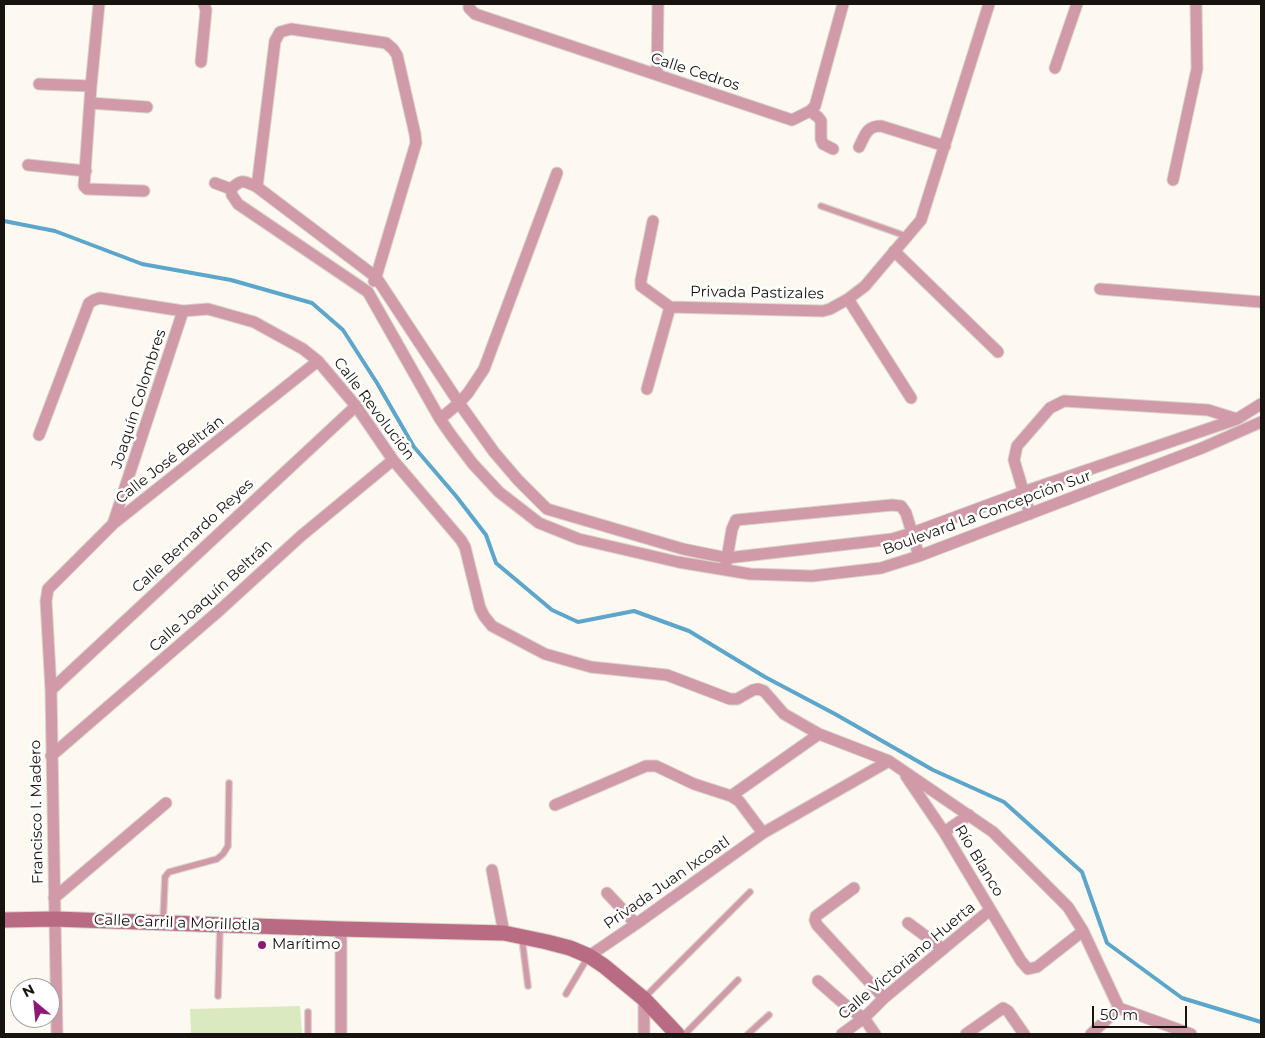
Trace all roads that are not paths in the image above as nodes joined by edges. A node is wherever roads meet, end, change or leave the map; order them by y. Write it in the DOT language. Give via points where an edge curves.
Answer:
graph roads {
  1 [pos="100,4"];
  2 [pos="204,4"];
  3 [pos="469,4"];
  4 [pos="658,4"];
  5 [pos="843,4"];
  6 [pos="989,4"];
  7 [pos="1077,4"];
  8 [pos="1196,4"];
  9 [pos="202,62"];
  10 [pos="1055,68"];
  11 [pos="657,75"];
  12 [pos="39,84"];
  13 [pos="91,86"];
  14 [pos="90,103"];
  15 [pos="147,107"];
  16 [pos="810,112"];
  17 [pos="945,146"];
  18 [pos="859,147"];
  19 [pos="833,149"];
  20 [pos="28,165"];
  21 [pos="86,171"];
  22 [pos="557,173"];
  23 [pos="1173,180"];
  24 [pos="216,183"];
  25 [pos="257,187"];
  26 [pos="231,189"];
  27 [pos="144,192"];
  28 [pos="821,206"];
  29 [pos="653,221"];
  30 [pos="907,237"];
  31 [pos="894,251"];
  32 [pos="376,277"];
  33 [pos="1100,289"];
  34 [pos="368,292"];
  35 [pos="848,299"];
  36 [pos="1261,302"];
  37 [pos="670,307"];
  38 [pos="183,311"];
  39 [pos="998,352"];
  40 [pos="318,361"];
  41 [pos="647,389"];
  42 [pos="911,398"];
  43 [pos="459,403"];
  44 [pos="1261,404"];
  45 [pos="356,406"];
  46 [pos="440,419"];
  47 [pos="1237,419"];
  48 [pos="1261,422"];
  49 [pos="39,435"];
  50 [pos="393,460"];
  51 [pos="1023,492"];
  52 [pos="1030,514"];
  53 [pos="113,524"];
  54 [pos="912,533"];
  55 [pos="919,556"];
  56 [pos="727,558"];
  57 [pos="725,570"];
  58 [pos="48,589"];
  59 [pos="51,690"];
  60 [pos="819,734"];
  61 [pos="51,756"];
  62 [pos="890,761"];
  63 [pos="902,770"];
  64 [pos="229,783"];
  65 [pos="731,796"];
  66 [pos="166,804"];
  67 [pos="555,805"];
  68 [pos="969,815"];
  69 [pos="944,832"];
  70 [pos="763,833"];
  71 [pos="492,870"];
  72 [pos="854,888"];
  73 [pos="750,892"];
  74 [pos="607,893"];
  75 [pos="54,898"];
  76 [pos="990,910"];
  77 [pos="54,919"];
  78 [pos="4,920"];
  79 [pos="163,923"];
  80 [pos="908,923"];
  81 [pos="636,924"];
  82 [pos="220,925"];
  83 [pos="341,929"];
  84 [pos="1083,931"];
  85 [pos="504,933"];
  86 [pos="522,937"];
  87 [pos="942,949"];
  88 [pos="589,956"];
  89 [pos="738,980"];
  90 [pos="818,981"];
  91 [pos="528,986"];
  92 [pos="566,994"];
  93 [pos="218,996"];
  94 [pos="884,998"];
  95 [pos="644,999"];
  96 [pos="1119,1008"];
  97 [pos="308,1012"];
  98 [pos="768,1015"];
  99 [pos="864,1018"];
  100 [pos="57,1034"];
  101 [pos="308,1034"];
  102 [pos="341,1034"];
  103 [pos="644,1034"];
  104 [pos="677,1034"];
  105 [pos="686,1034"];
  106 [pos="748,1034"];
  107 [pos="842,1034"];
  108 [pos="875,1034"];
  109 [pos="966,1034"];
  110 [pos="1024,1034"];
  111 [pos="1091,1034"];
  112 [pos="1191,1034"];
  1 -- 13 [label="street"];
  2 -- 9 [label="street"];
  3 -- 11 [label="street, Calle Cedros" via="475,14"];
  4 -- 11 [label="street"];
  5 -- 16 [label="street" via="815,106"];
  6 -- 17 [label="street, Privada Pastizales"];
  7 -- 10 [label="street"];
  8 -- 23 [label="street" via="1197,69"];
  11 -- 16 [label="street, Calle Cedros" via="792,120"];
  12 -- 13 [label="street"];
  13 -- 14 [label="street"];
  14 -- 15 [label="street"];
  14 -- 21 [label="street"];
  16 -- 19 [label="street" via="821,121 823,144"];
  17 -- 18 [label="street" via="874,126 868,129"];
  17 -- 30 [label="street, Privada Pastizales" via="921,220"];
  20 -- 21 [label="street"];
  21 -- 27 [label="street" via="84,186 87,189"];
  22 -- 43 [label="street" via="484,369"];
  24 -- 26 [label="street"];
  25 -- 26 [label="street" via="243,181"];
  25 -- 32 [label="street, Boulevard La Concepción Sur"];
  25 -- 32 [label="street" via="276,40 280,32 292,29 386,44 393,48 398,55 416,143"];
  26 -- 34 [label="street, Boulevard La Concepción Sur" via="238,204"];
  28 -- 30 [label="lane"];
  29 -- 37 [label="street, Privada Pastizales" via="641,286"];
  30 -- 31 [label="street, Privada Pastizales"];
  31 -- 35 [label="street, Privada Pastizales" via="865,286"];
  31 -- 39 [label="street"];
  32 -- 34 [label="street"];
  32 -- 43 [label="street, Boulevard La Concepción Sur"];
  33 -- 36 [label="street"];
  34 -- 46 [label="street, Boulevard La Concepción Sur"];
  35 -- 37 [label="street, Privada Pastizales" via="823,311"];
  35 -- 42 [label="street"];
  37 -- 41 [label="street"];
  38 -- 40 [label="street, Calle Revolución" via="208,308 254,322"];
  38 -- 49 [label="street, Calle Revolución" via="100,298 89,303"];
  38 -- 53 [label="street, Joaquín Colombres"];
  40 -- 45 [label="street, Calle Revolución"];
  40 -- 53 [label="street, Calle José Beltrán"];
  43 -- 46 [label="street"];
  43 -- 56 [label="street, Boulevard La Concepción Sur" via="494,452 547,509 683,549"];
  44 -- 47 [label="street, Boulevard La Concepción Sur"];
  45 -- 50 [label="street, Calle Revolución"];
  45 -- 59 [label="street, Calle Bernardo Reyes"];
  46 -- 57 [label="street, Boulevard La Concepción Sur" via="473,464 499,492 540,524 579,539"];
  47 -- 51 [label="street, Boulevard La Concepción Sur"];
  47 -- 51 [label="street" via="1208,410 1064,401 1050,408 1017,446 1014,460"];
  48 -- 52 [label="street, Boulevard La Concepción Sur"];
  50 -- 60 [label="street, Calle Revolución" via="461,540 480,608 492,626 546,654 592,667 667,675 730,699 758,689 764,691 784,714"];
  50 -- 61 [label="street, Calle Joaquín Beltrán" via="301,536"];
  51 -- 52 [label="street"];
  51 -- 54 [label="street, Boulevard La Concepción Sur"];
  52 -- 55 [label="street, Boulevard La Concepción Sur"];
  53 -- 58 [label="street, Calle José Beltrán"];
  54 -- 55 [label="street"];
  54 -- 56 [label="street, Boulevard La Concepción Sur" via="892,539"];
  54 -- 56 [label="street" via="901,506 892,505 736,520"];
  55 -- 57 [label="street, Boulevard La Concepción Sur" via="881,568 812,576"];
  56 -- 57 [label="street"];
  58 -- 59 [label="street, Francisco I. Madero"];
  59 -- 61 [label="street, Francisco I. Madero"];
  60 -- 62 [label="street"];
  60 -- 65 [label="street"];
  61 -- 75 [label="street, Francisco I. Madero"];
  62 -- 63 [label="street"];
  62 -- 70 [label="street, Privada Juan Ixcoatl"];
  63 -- 68 [label="street"];
  63 -- 69 [label="street, Río Blanco"];
  64 -- 79 [label="lane" via="228,846 217,859 166,874"];
  65 -- 67 [label="street" via="694,784 656,766 646,766"];
  65 -- 70 [label="street"];
  66 -- 75 [label="street"];
  68 -- 69 [label="street"];
  68 -- 84 [label="street" via="993,832 1068,907"];
  69 -- 76 [label="street, Río Blanco"];
  70 -- 81 [label="street, Privada Juan Ixcoatl"];
  71 -- 85 [label="street"];
  72 -- 94 [label="street" via="815,920"];
  73 -- 95 [label="lane"];
  74 -- 81 [label="street"];
  75 -- 77 [label="street, Francisco I. Madero"];
  76 -- 84 [label="street, Río Blanco" via="1028,969 1037,967"];
  76 -- 87 [label="street, Calle Victoriano Huerta"];
  77 -- 78 [label="street, Calle Carril a Morillotla"];
  77 -- 79 [label="street, Calle Carril a Morillotla"];
  77 -- 100 [label="street, Francisco I. Madero"];
  79 -- 82 [label="street, Calle Carril a Morillotla"];
  80 -- 87 [label="street"];
  81 -- 88 [label="street, Privada Juan Ixcoatl"];
  82 -- 83 [label="street, Calle Carril a Morillotla"];
  82 -- 93 [label="lane"];
  83 -- 85 [label="street, Calle Carril a Morillotla"];
  83 -- 102 [label="street"];
  84 -- 96 [label="street"];
  85 -- 86 [label="street, Calle Carril a Morillotla"];
  86 -- 88 [label="street, Calle Carril a Morillotla" via="570,948"];
  86 -- 91 [label="lane"];
  87 -- 94 [label="street, Calle Victoriano Huerta"];
  88 -- 92 [label="lane"];
  88 -- 95 [label="street, Calle Carril a Morillotla"];
  89 -- 105 [label="lane"];
  90 -- 99 [label="street"];
  94 -- 99 [label="street, Calle Victoriano Huerta"];
  95 -- 103 [label="street"];
  95 -- 104 [label="street, Calle Carril a Morillotla"];
  96 -- 111 [label="street"];
  96 -- 112 [label="street"];
  97 -- 101 [label="lane"];
  98 -- 106 [label="lane"];
  99 -- 107 [label="street, Calle Victoriano Huerta"];
  99 -- 108 [label="street"];
  109 -- 110 [label="street" via="1003,1008"];
}
